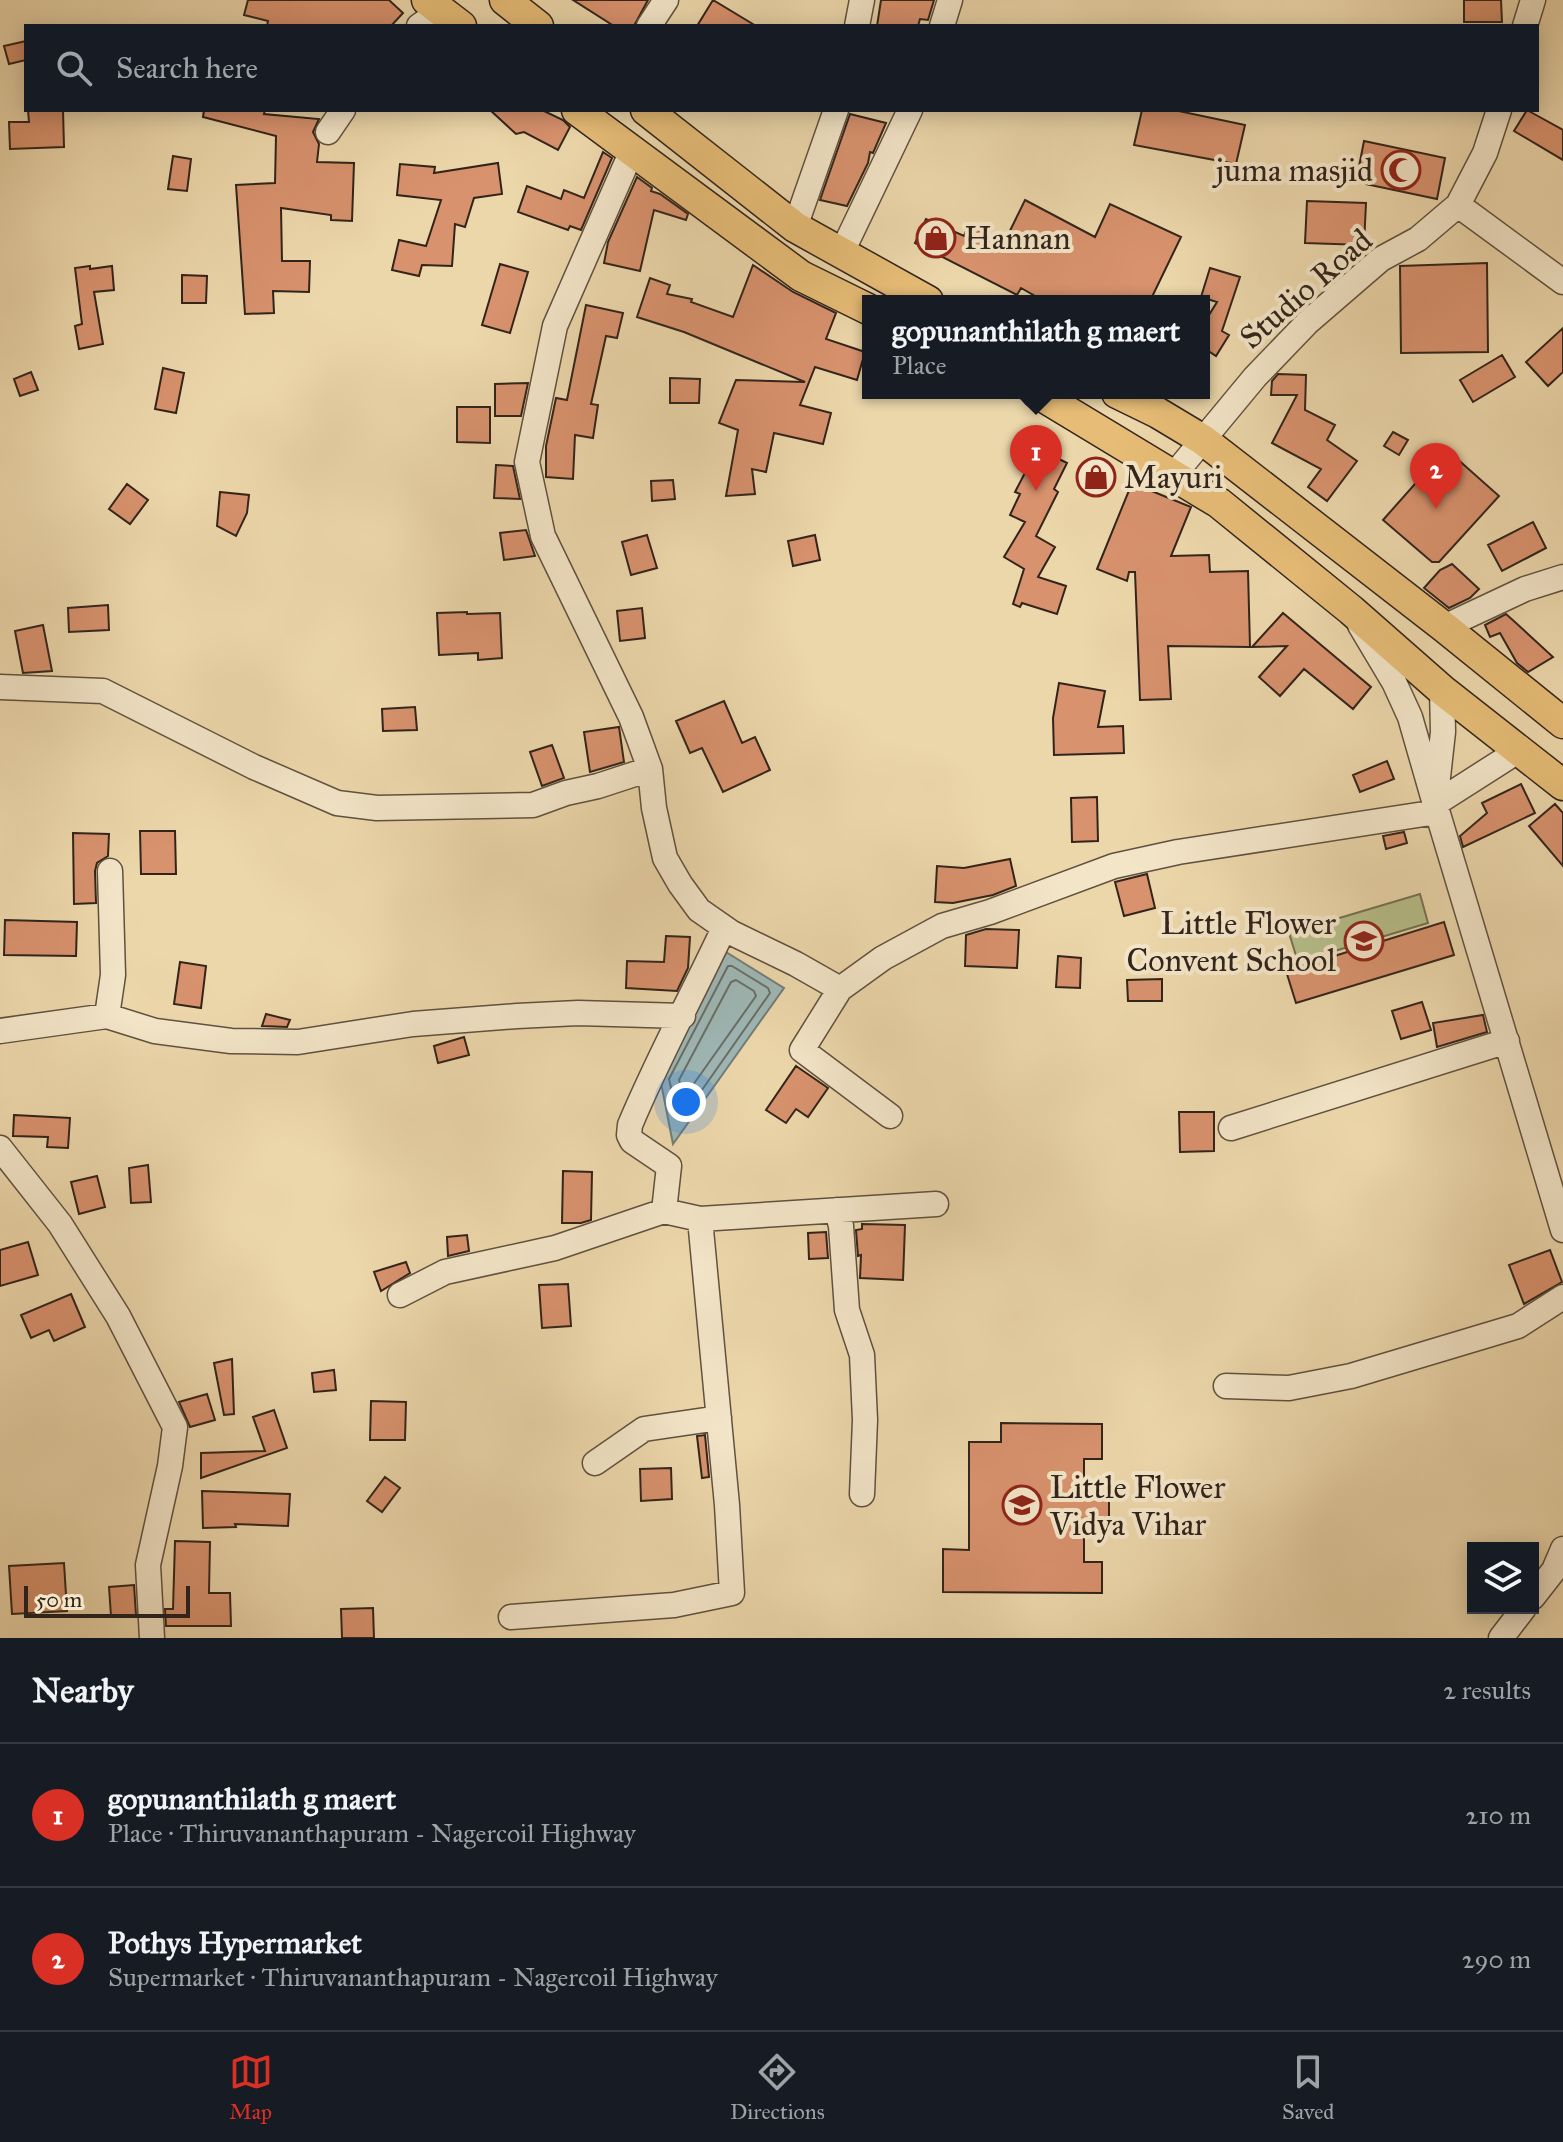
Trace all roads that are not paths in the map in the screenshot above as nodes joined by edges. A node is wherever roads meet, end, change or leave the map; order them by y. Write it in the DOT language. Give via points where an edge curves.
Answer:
graph roads {
  1 [pos="505,0"];
  2 [pos="666,0"];
  3 [pos="862,0"];
  4 [pos="950,0"];
  5 [pos="1533,0"];
  6 [pos="535,24"];
  7 [pos="650,24"];
  8 [pos="857,24"];
  9 [pos="943,24"];
  10 [pos="1526,24"];
  11 [pos="342,112"];
  12 [pos="580,112"];
  13 [pos="649,112"];
  14 [pos="835,112"];
  15 [pos="909,112"];
  16 [pos="1498,112"];
  17 [pos="328,132"];
  18 [pos="631,153"];
  19 [pos="1458,205"];
  20 [pos="795,227"];
  21 [pos="841,254"];
  22 [pos="1563,282"];
  23 [pos="917,295"];
  24 [pos="862,306"];
  25 [pos="1047,399"];
  26 [pos="1129,399"];
  27 [pos="1203,440"];
  28 [pos="1173,476"];
  29 [pos="1563,577"];
  30 [pos="1351,610"];
  31 [pos="1444,627"];
  32 [pos="1471,649"];
  33 [pos="0,687"];
  34 [pos="1442,690"];
  35 [pos="1563,723"];
  36 [pos="1521,749"];
  37 [pos="650,769"];
  38 [pos="1563,785"];
  39 [pos="1436,808"];
  40 [pos="110,871"];
  41 [pos="724,928"];
  42 [pos="840,989"];
  43 [pos="107,1016"];
  44 [pos="683,1016"];
  45 [pos="0,1031"];
  46 [pos="1507,1041"];
  47 [pos="890,1116"];
  48 [pos="1231,1128"];
  49 [pos="0,1148"];
  50 [pos="936,1204"];
  51 [pos="837,1210"];
  52 [pos="664,1211"];
  53 [pos="700,1219"];
  54 [pos="1563,1230"];
  55 [pos="400,1295"];
  56 [pos="1563,1297"];
  57 [pos="1226,1386"];
  58 [pos="719,1418"];
  59 [pos="595,1463"];
  60 [pos="862,1494"];
  61 [pos="1563,1549"];
  62 [pos="1539,1589"];
  63 [pos="1519,1614"];
  64 [pos="511,1617"];
  65 [pos="152,1638"];
  66 [pos="1501,1638"];
  1 -- 6 [label="main road"];
  2 -- 7 [label="street"];
  3 -- 8 [label="street"];
  4 -- 9 [label="street"];
  5 -- 10 [label="street"];
  11 -- 17 [label="street"];
  12 -- 18 [label="main road"];
  13 -- 20 [label="main road"];
  14 -- 20 [label="street"];
  15 -- 21 [label="street"];
  16 -- 19 [label="street, Studio Road" via="1485,153"];
  18 -- 24 [label="main road" via="801,276"];
  18 -- 37 [label="street" via="555,326 527,462 543,536 631,717"];
  19 -- 22 [label="street"];
  19 -- 27 [label="street, Studio Road" via="1418,239 1381,259 1308,322"];
  20 -- 21 [label="main road"];
  21 -- 23 [label="main road"];
  25 -- 28 [label="main road"];
  26 -- 27 [label="main road"];
  27 -- 28 [label="street, Studio Road"];
  27 -- 31 [label="main road"];
  28 -- 30 [label="main road" via="1219,503"];
  29 -- 31 [label="street"];
  30 -- 34 [label="main road"];
  30 -- 39 [label="street" via="1410,717"];
  31 -- 32 [label="main road"];
  32 -- 34 [label="main road"];
  32 -- 35 [label="main road"];
  33 -- 37 [label="street" via="103,691 337,803 377,808 533,805"];
  34 -- 36 [label="main road"];
  34 -- 39 [label="street"];
  36 -- 38 [label="main road"];
  36 -- 39 [label="street"];
  37 -- 41 [label="street" via="665,858 699,910"];
  39 -- 42 [label="street" via="1114,866 942,926"];
  39 -- 46 [label="street"];
  40 -- 43 [label="street" via="113,975"];
  41 -- 42 [label="street"];
  41 -- 44 [label="street"];
  42 -- 47 [label="street" via="802,1050"];
  43 -- 44 [label="street" via="155,1031 231,1041 298,1042 413,1024 517,1016"];
  43 -- 45 [label="street"];
  44 -- 52 [label="street" via="654,1067 629,1135 669,1166"];
  46 -- 48 [label="street"];
  46 -- 54 [label="street"];
  49 -- 65 [label="street" via="60,1224 102,1289 175,1427 148,1565"];
  50 -- 51 [label="street"];
  51 -- 53 [label="street"];
  51 -- 60 [label="street" via="847,1310 862,1355"];
  52 -- 53 [label="street"];
  52 -- 55 [label="street" via="555,1248 445,1272"];
  53 -- 58 [label="street"];
  56 -- 57 [label="street" via="1518,1326 1351,1376 1289,1388"];
  58 -- 59 [label="street" via="644,1429"];
  58 -- 64 [label="street" via="732,1593 674,1605"];
  61 -- 62 [label="street"];
  63 -- 66 [label="street"];
}
